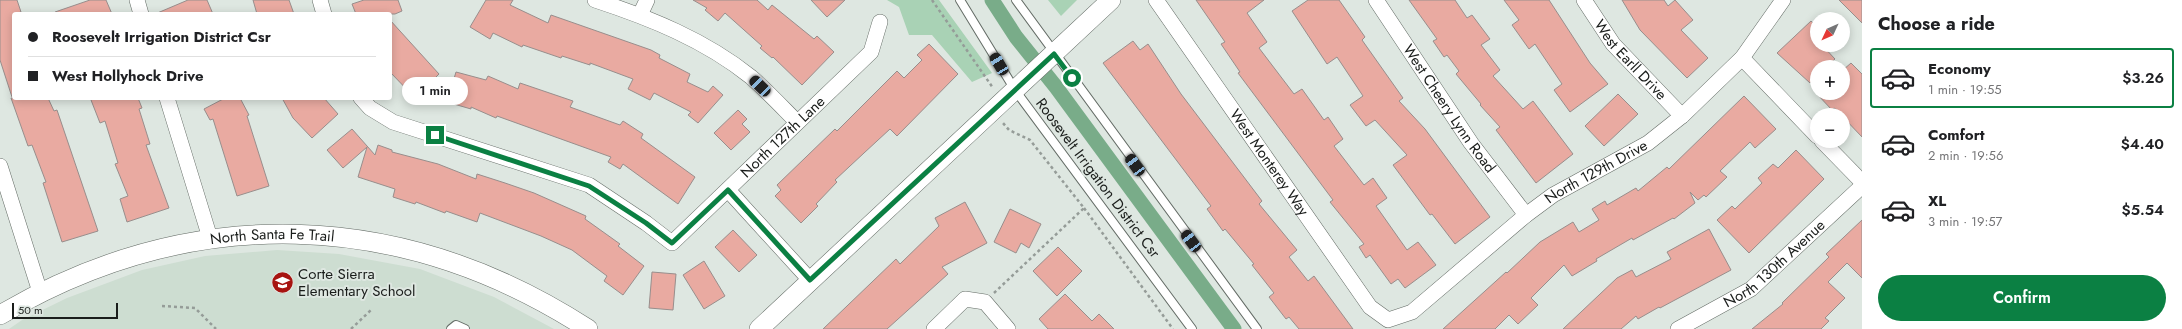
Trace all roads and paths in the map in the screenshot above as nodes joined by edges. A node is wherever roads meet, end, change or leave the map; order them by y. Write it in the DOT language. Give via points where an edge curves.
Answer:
graph roads {
  1 [pos="137,0"];
  2 [pos="320,0"];
  3 [pos="595,0"];
  4 [pos="647,0"];
  5 [pos="932,0"];
  6 [pos="960,0"];
  7 [pos="1016,0"];
  8 [pos="1111,0"];
  9 [pos="1156,0"];
  10 [pos="1376,0"];
  11 [pos="1584,0"];
  12 [pos="1783,0"];
  13 [pos="140,12"];
  14 [pos="323,12"];
  15 [pos="640,15"];
  16 [pos="880,22"];
  17 [pos="1052,56"];
  18 [pos="1742,58"];
  19 [pos="1008,97"];
  20 [pos="168,100"];
  21 [pos="363,100"];
  22 [pos="1682,116"];
  23 [pos="797,122"];
  24 [pos="1810,129"];
  25 [pos="1829,148"];
  26 [pos="0,166"];
  27 [pos="1862,182"];
  28 [pos="1862,186"];
  29 [pos="728,190"];
  30 [pos="1084,208"];
  31 [pos="1526,215"];
  32 [pos="210,238"];
  33 [pos="810,280"];
  34 [pos="40,292"];
  35 [pos="985,302"];
  36 [pos="162,306"];
  37 [pos="371,310"];
  38 [pos="0,315"];
  39 [pos="1388,320"];
  40 [pos="216,329"];
  41 [pos="351,329"];
  42 [pos="451,329"];
  43 [pos="465,329"];
  44 [pos="588,329"];
  45 [pos="759,329"];
  46 [pos="934,329"];
  47 [pos="1008,329"];
  48 [pos="1173,329"];
  49 [pos="1192,329"];
  50 [pos="1257,329"];
  51 [pos="1678,329"];
  1 -- 13 [label="street"];
  2 -- 14 [label="street"];
  3 -- 15 [label="street"];
  4 -- 15 [label="street"];
  5 -- 19 [label="path"];
  6 -- 19 [label="lane, Roosevelt Irrigation District Csr"];
  7 -- 17 [label="lane"];
  8 -- 17 [label="street"];
  9 -- 39 [label="street, West Monterey Way" via="1370,307"];
  10 -- 31 [label="street, West Cheery Lynn Road" via="1471,143"];
  11 -- 22 [label="street, West Earll Drive" via="1613,44"];
  12 -- 18 [label="street, North 129th Drive"];
  15 -- 23 [label="street" via="692,38 750,77"];
  16 -- 23 [label="street, North 127th Lane" via="871,52"];
  17 -- 19 [label="street"];
  17 -- 50 [label="lane"];
  18 -- 22 [label="street, North 129th Drive"];
  18 -- 24 [label="street"];
  19 -- 30 [label="path" via="1009,130 1030,140"];
  19 -- 33 [label="street"];
  19 -- 49 [label="lane, Roosevelt Irrigation District Csr"];
  20 -- 32 [label="street"];
  21 -- 29 [label="street, North 127th Lane" via="370,108 393,122 589,186 672,243"];
  22 -- 31 [label="street, North 129th Drive" via="1648,143 1553,195"];
  23 -- 29 [label="street, North 127th Lane"];
  25 -- 27 [label="street"];
  26 -- 34 [label="street"];
  28 -- 51 [label="street, North 130th Avenue" via="1751,289"];
  29 -- 33 [label="street"];
  30 -- 35 [label="path"];
  30 -- 48 [label="path"];
  31 -- 39 [label="street, North 129th Drive" via="1412,312"];
  32 -- 34 [label="street, North Santa Fe Trail" via="128,256"];
  32 -- 44 [label="street, North Santa Fe Trail" via="293,234 354,238 382,243 466,266 507,283 548,303"];
  33 -- 45 [label="street"];
  34 -- 38 [label="street, North Santa Fe Trail"];
  35 -- 46 [label="street" via="965,299"];
  35 -- 47 [label="street"];
  36 -- 40 [label="path" via="195,308"];
  37 -- 41 [label="path"];
  42 -- 43 [label="lane" via="456,325"];
}
